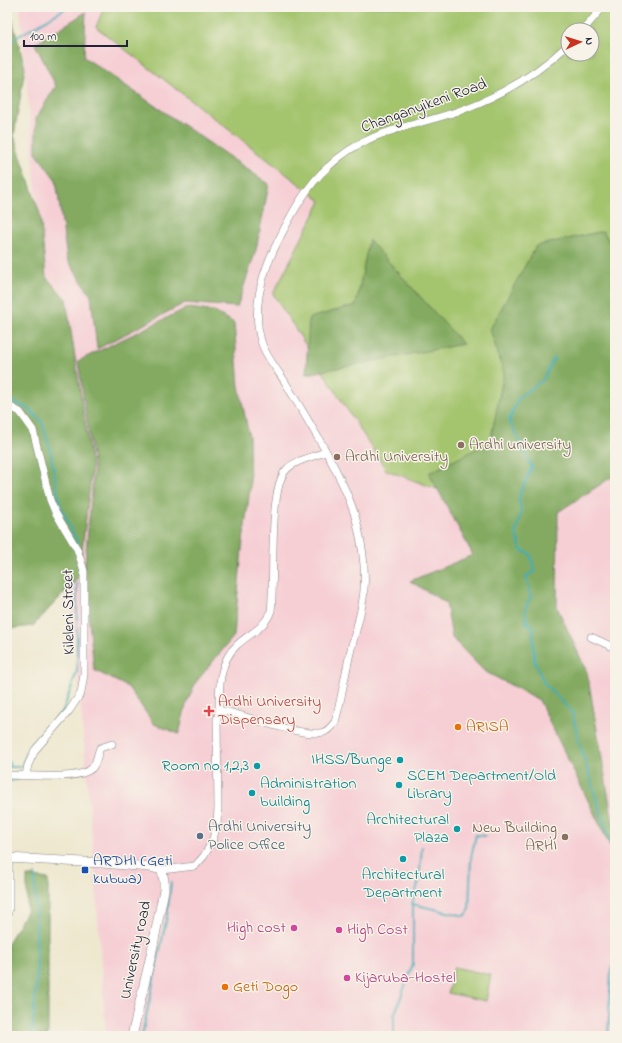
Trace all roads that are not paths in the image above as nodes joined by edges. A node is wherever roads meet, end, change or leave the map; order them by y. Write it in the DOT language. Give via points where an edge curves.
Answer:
graph roads {
  1 [pos="603,7"];
  2 [pos="590,22"];
  3 [pos="560,53"];
  4 [pos="7,405"];
  5 [pos="325,452"];
  6 [pos="591,637"];
  7 [pos="615,648"];
  8 [pos="219,713"];
  9 [pos="112,744"];
  10 [pos="7,775"];
  11 [pos="26,775"];
  12 [pos="8,858"];
  13 [pos="162,870"];
  14 [pos="7,917"];
  15 [pos="132,1036"];
  1 -- 2 [label="street"];
  3 -- 5 [label="street, Changanyikeni Road" via="509,89 463,110 374,135 326,168 299,203 272,254 260,284 258,320 261,341 268,356"];
  4 -- 11 [label="street, Kileleni Street" via="20,412 34,430 50,500 77,549 84,571 84,674 81,693 35,750"];
  5 -- 8 [label="street" via="294,464 280,480 274,532 271,611 262,628 235,646 228,657 221,680"];
  5 -- 8 [label="street, Changanyikeni Road" via="353,510 360,538 364,578 360,612 335,722 330,729 316,733 286,728 224,711"];
  6 -- 7 [label="street"];
  8 -- 13 [label="street" via="216,730 216,825 212,842 195,866"];
  9 -- 11 [label="street" via="100,748 94,766 87,772 54,777"];
  10 -- 11 [label="street"];
  12 -- 13 [label="street" via="102,863"];
  12 -- 14 [label="street"];
  13 -- 15 [label="street, University road" via="164,890"];
}
